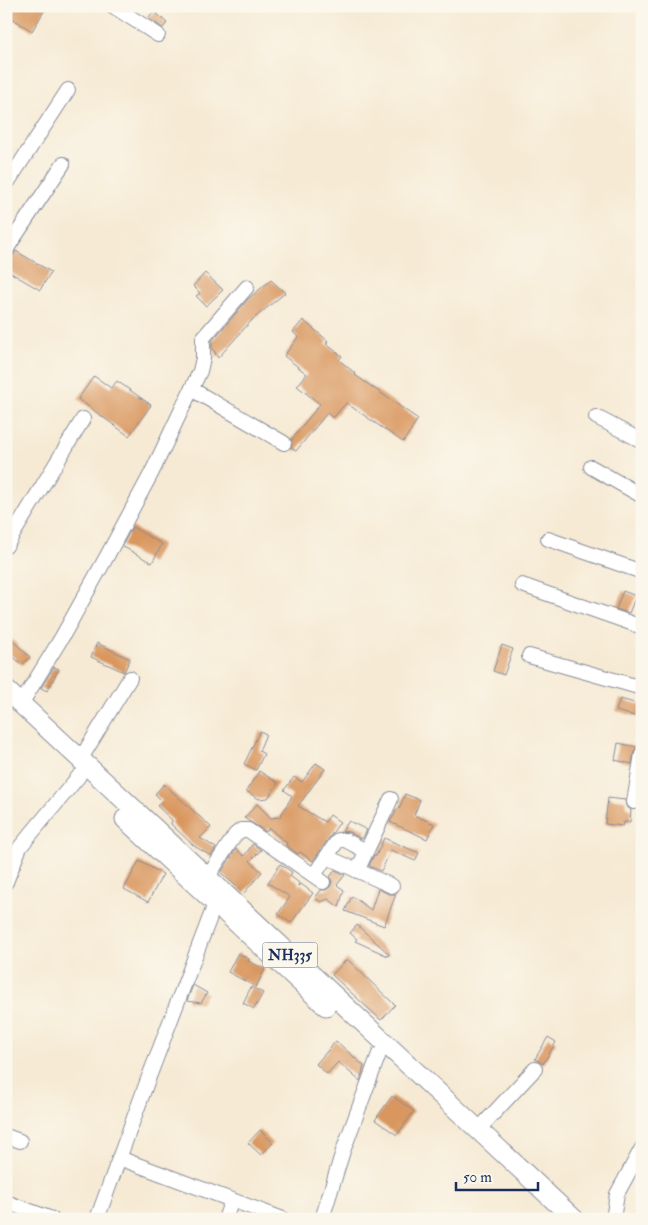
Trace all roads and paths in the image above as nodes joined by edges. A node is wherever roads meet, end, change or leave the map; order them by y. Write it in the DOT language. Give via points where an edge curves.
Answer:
graph roads {
  1 [pos="113,6"];
  2 [pos="158,35"];
  3 [pos="68,90"];
  4 [pos="63,164"];
  5 [pos="6,185"];
  6 [pos="6,250"];
  7 [pos="247,287"];
  8 [pos="193,390"];
  9 [pos="596,417"];
  10 [pos="83,420"];
  11 [pos="642,441"];
  12 [pos="284,443"];
  13 [pos="592,467"];
  14 [pos="642,496"];
  15 [pos="548,539"];
  16 [pos="6,546"];
  17 [pos="642,572"];
  18 [pos="522,585"];
  19 [pos="642,627"];
  20 [pos="529,656"];
  21 [pos="130,678"];
  22 [pos="642,688"];
  23 [pos="6,690"];
  24 [pos="14,706"];
  25 [pos="642,754"];
  26 [pos="80,768"];
  27 [pos="640,770"];
  28 [pos="391,799"];
  29 [pos="634,802"];
  30 [pos="366,851"];
  31 [pos="327,857"];
  32 [pos="356,870"];
  33 [pos="207,878"];
  34 [pos="6,882"];
  35 [pos="392,886"];
  36 [pos="215,904"];
  37 [pos="379,1054"];
  38 [pos="535,1069"];
  39 [pos="478,1130"];
  40 [pos="6,1136"];
  41 [pos="20,1141"];
  42 [pos="642,1148"];
  43 [pos="120,1158"];
  44 [pos="232,1200"];
  45 [pos="6,1202"];
  46 [pos="52,1219"];
  47 [pos="97,1219"];
  48 [pos="225,1219"];
  49 [pos="283,1219"];
  50 [pos="322,1219"];
  51 [pos="557,1219"];
  52 [pos="574,1219"];
  53 [pos="613,1219"];
  1 -- 2 [label="street"];
  3 -- 5 [label="street"];
  4 -- 6 [label="street"];
  7 -- 8 [label="street" via="203,338 200,371"];
  8 -- 12 [label="street"];
  8 -- 24 [label="street" via="62,637"];
  9 -- 11 [label="street"];
  10 -- 16 [label="street"];
  13 -- 14 [label="street"];
  15 -- 17 [label="street"];
  18 -- 19 [label="street"];
  20 -- 22 [label="street"];
  21 -- 26 [label="street"];
  23 -- 24 [label="highway, NH335"];
  24 -- 26 [label="highway, NH335"];
  25 -- 27 [label="street"];
  26 -- 33 [label="highway, NH335"];
  26 -- 34 [label="street" via="20,847"];
  26 -- 36 [label="highway, NH335"];
  27 -- 29 [label="street"];
  28 -- 30 [label="street"];
  30 -- 31 [label="street" via="342,839 335,842"];
  30 -- 32 [label="street"];
  31 -- 32 [label="street"];
  31 -- 33 [label="street" via="318,878 248,830 241,830"];
  32 -- 35 [label="street"];
  33 -- 39 [label="highway, NH335"];
  36 -- 37 [label="highway, NH335"];
  36 -- 43 [label="street"];
  37 -- 50 [label="street"];
  37 -- 51 [label="highway, NH335"];
  38 -- 39 [label="street"];
  39 -- 52 [label="highway, NH335"];
  40 -- 41 [label="street"];
  42 -- 53 [label="street" via="617,1194"];
  43 -- 44 [label="street"];
  43 -- 47 [label="street"];
  44 -- 48 [label="street"];
  44 -- 49 [label="street"];
  45 -- 46 [label="street"];
}
